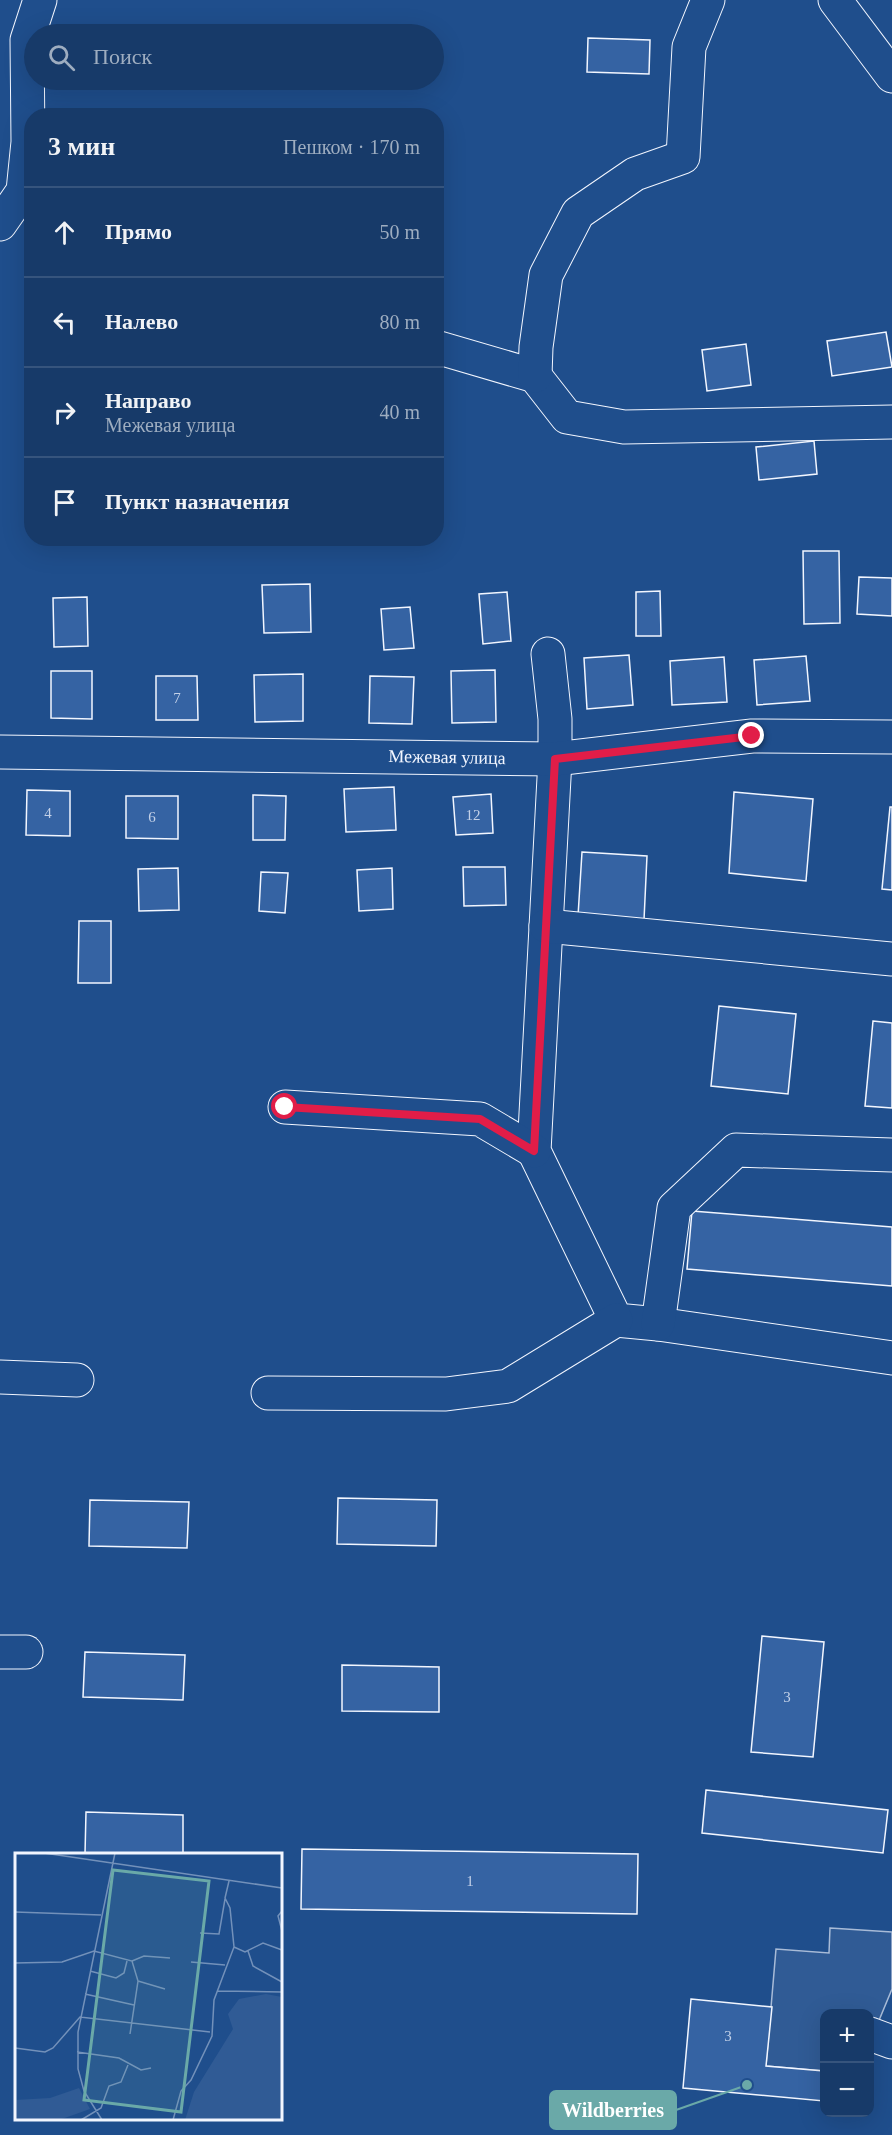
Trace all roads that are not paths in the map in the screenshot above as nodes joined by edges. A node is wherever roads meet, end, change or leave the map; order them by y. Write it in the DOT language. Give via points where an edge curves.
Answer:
graph roads {
  1 [pos="40,0"];
  2 [pos="708,0"];
  3 [pos="835,0"];
  4 [pos="32,24"];
  5 [pos="892,76"];
  6 [pos="27,90"];
  7 [pos="28,108"];
  8 [pos="24,181"];
  9 [pos="0,224"];
  10 [pos="444,349"];
  11 [pos="535,376"];
  12 [pos="892,422"];
  13 [pos="548,654"];
  14 [pos="892,737"];
  15 [pos="0,752"];
  16 [pos="555,759"];
  17 [pos="546,926"];
  18 [pos="892,959"];
  19 [pos="285,1107"];
  20 [pos="534,1151"];
  21 [pos="892,1155"];
  22 [pos="616,1320"];
  23 [pos="658,1324"];
  24 [pos="892,1358"];
  25 [pos="0,1377"];
  26 [pos="77,1380"];
  27 [pos="268,1393"];
  28 [pos="874,2035"];
  29 [pos="892,2042"];
  1 -- 4 [label="street"];
  2 -- 11 [label="street" via="688,47 683,157 635,174 578,213 546,274"];
  3 -- 5 [label="street"];
  6 -- 7 [label="street"];
  8 -- 9 [label="street" via="23,191"];
  10 -- 11 [label="street"];
  11 -- 12 [label="street" via="567,417 624,427"];
  13 -- 16 [label="street"];
  14 -- 16 [label="street, Межевая улица" via="752,736"];
  15 -- 16 [label="street, Межевая улица"];
  16 -- 17 [label="street"];
  17 -- 18 [label="street"];
  17 -- 20 [label="street"];
  19 -- 20 [label="street" via="480,1119"];
  20 -- 22 [label="street"];
  21 -- 23 [label="street" via="736,1150 674,1208"];
  22 -- 23 [label="street"];
  22 -- 27 [label="street" via="508,1386 446,1394"];
  23 -- 24 [label="street"];
  25 -- 26 [label="street"];
  28 -- 29 [label="street"];
}
